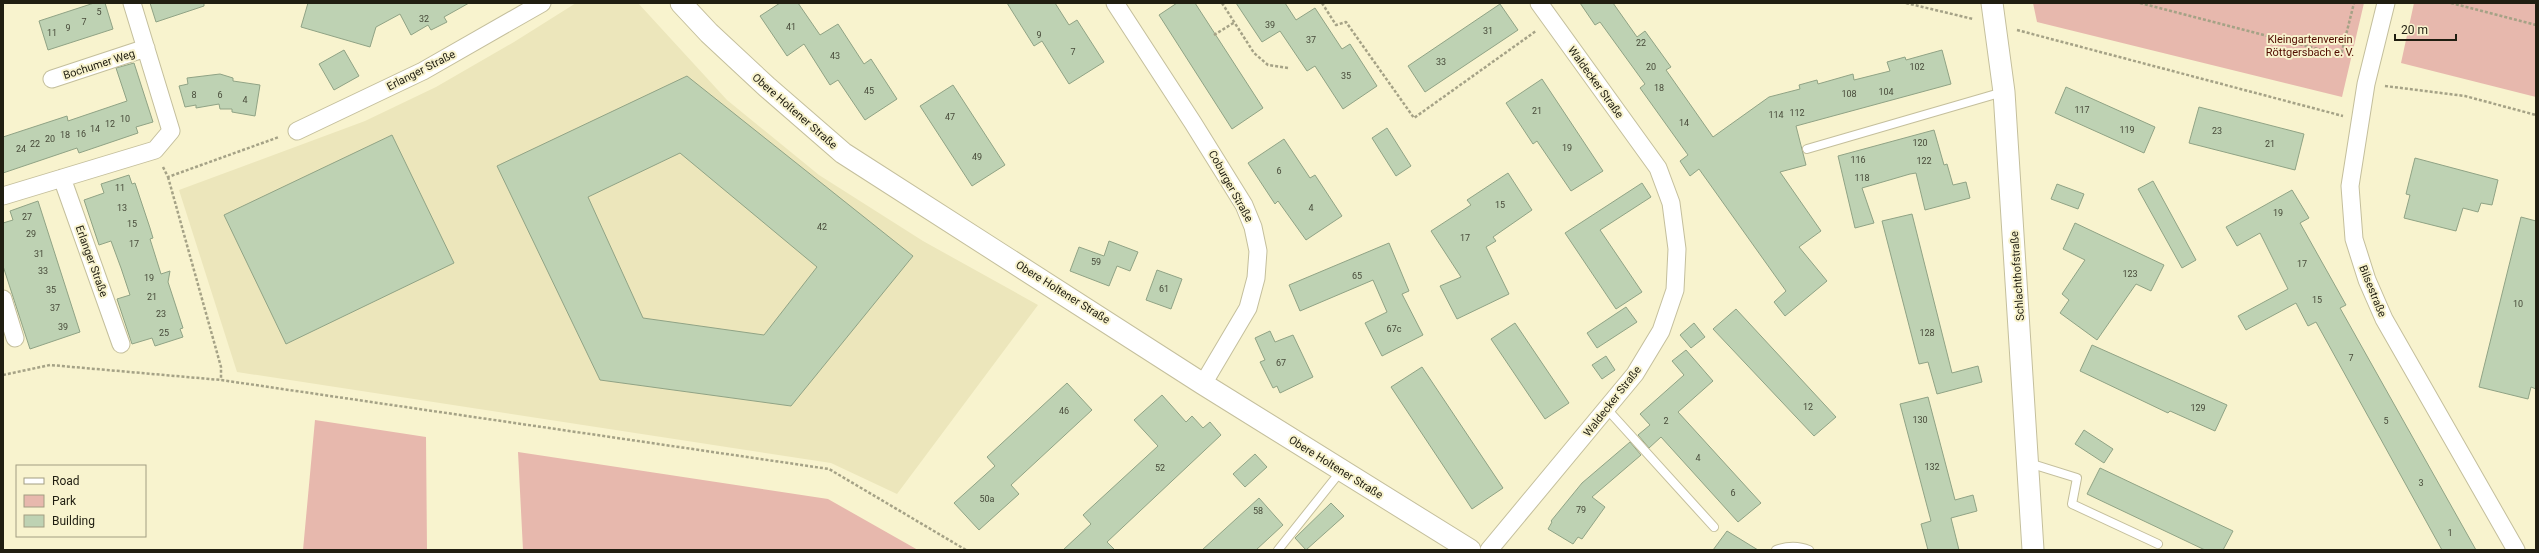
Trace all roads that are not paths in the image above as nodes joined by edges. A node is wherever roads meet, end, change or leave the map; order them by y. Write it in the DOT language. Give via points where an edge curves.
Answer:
graph roads {
  1 [pos="132,3"];
  2 [pos="542,3"];
  3 [pos="681,3"];
  4 [pos="1115,3"];
  5 [pos="1539,3"];
  6 [pos="1992,3"];
  7 [pos="2386,3"];
  8 [pos="146,48"];
  9 [pos="52,79"];
  10 [pos="2004,92"];
  11 [pos="297,131"];
  12 [pos="1807,148"];
  13 [pos="62,178"];
  14 [pos="3,196"];
  15 [pos="3,299"];
  16 [pos="15,338"];
  17 [pos="121,344"];
  18 [pos="1203,384"];
  19 [pos="1606,408"];
  20 [pos="2029,463"];
  21 [pos="1342,470"];
  22 [pos="1714,527"];
  23 [pos="2158,544"];
  24 [pos="1278,550"];
  25 [pos="1470,550"];
  26 [pos="1489,550"];
  27 [pos="1776,550"];
  28 [pos="1809,550"];
  29 [pos="2034,550"];
  30 [pos="2516,550"];
  1 -- 8 [label="street, Bochumer Weg"];
  2 -- 11 [label="street, Erlanger Straße" via="423,71"];
  3 -- 18 [label="street, Obere Holtener Straße" via="767,87 843,153"];
  4 -- 18 [label="street, Coburger Straße" via="1244,205 1253,227 1258,251 1257,272 1248,308"];
  5 -- 19 [label="street, Waldecker Straße" via="1658,168 1671,203 1677,248 1675,290 1661,331 1636,374"];
  6 -- 10 [label="street, Schlachthofstraße" via="1997,25"];
  7 -- 30 [label="street, Bilsestraße" via="2366,84 2350,186 2354,239 2367,280 2384,320"];
  8 -- 9 [label="street, Bochumer Weg"];
  8 -- 13 [label="street, Bochumer Weg" via="172,131 155,150"];
  10 -- 12 [label="lane"];
  10 -- 20 [label="street, Schlachthofstraße"];
  13 -- 14 [label="street"];
  13 -- 17 [label="street, Erlanger Straße"];
  15 -- 16 [label="street"];
  18 -- 21 [label="street, Obere Holtener Straße"];
  19 -- 22 [label="lane"];
  19 -- 26 [label="street, Waldecker Straße"];
  20 -- 23 [label="lane" via="2078,478 2072,504"];
  20 -- 29 [label="street, Schlachthofstraße"];
  21 -- 24 [label="lane"];
  21 -- 25 [label="street, Obere Holtener Straße"];
  27 -- 28 [label="lane" via="1787,546"];
}
